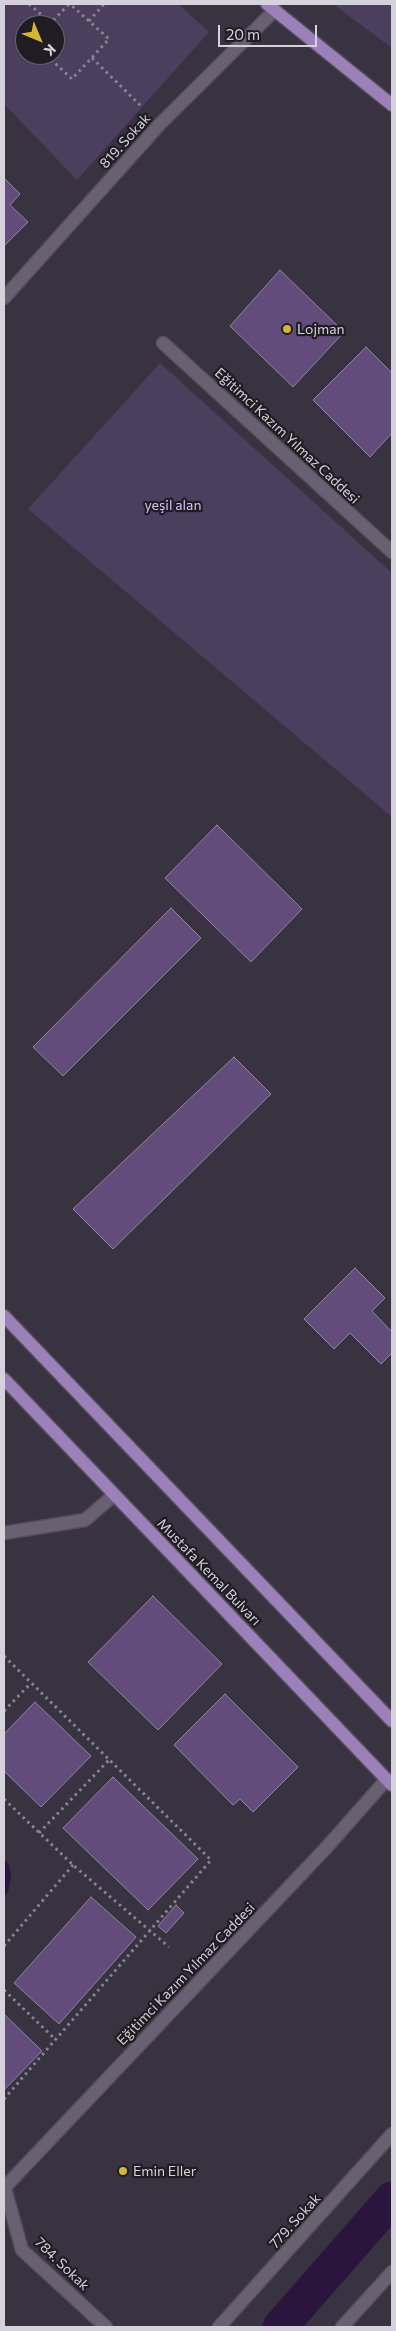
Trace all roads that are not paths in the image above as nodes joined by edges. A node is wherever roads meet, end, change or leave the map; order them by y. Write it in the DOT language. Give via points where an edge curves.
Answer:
graph roads {
  1 [pos="271,7"];
  2 [pos="392,104"];
  3 [pos="4,298"];
  4 [pos="163,343"];
  5 [pos="392,552"];
  6 [pos="4,1316"];
  7 [pos="4,1379"];
  8 [pos="114,1495"];
  9 [pos="4,1533"];
  10 [pos="392,1721"];
  11 [pos="390,1782"];
  12 [pos="392,2134"];
  13 [pos="4,2186"];
  14 [pos="392,2272"];
  15 [pos="106,2327"];
  16 [pos="219,2327"];
  17 [pos="342,2327"];
  1 -- 2 [label="main road"];
  1 -- 3 [label="street, 819. Sokak" via="160,124"];
  4 -- 5 [label="street, Eğitimci Kazım Yılmaz Caddesi"];
  6 -- 10 [label="main road, Mustafa Kemal Bulvarı"];
  7 -- 8 [label="main road, Mustafa Kemal Bulvarı"];
  8 -- 9 [label="street" via="85,1520"];
  8 -- 11 [label="main road, Mustafa Kemal Bulvarı"];
  11 -- 13 [label="street, Eğitimci Kazım Yılmaz Caddesi"];
  12 -- 16 [label="street, 779. Sokak"];
  13 -- 15 [label="street, 784. Sokak" via="22,2250"];
  14 -- 17 [label="street"];
}
